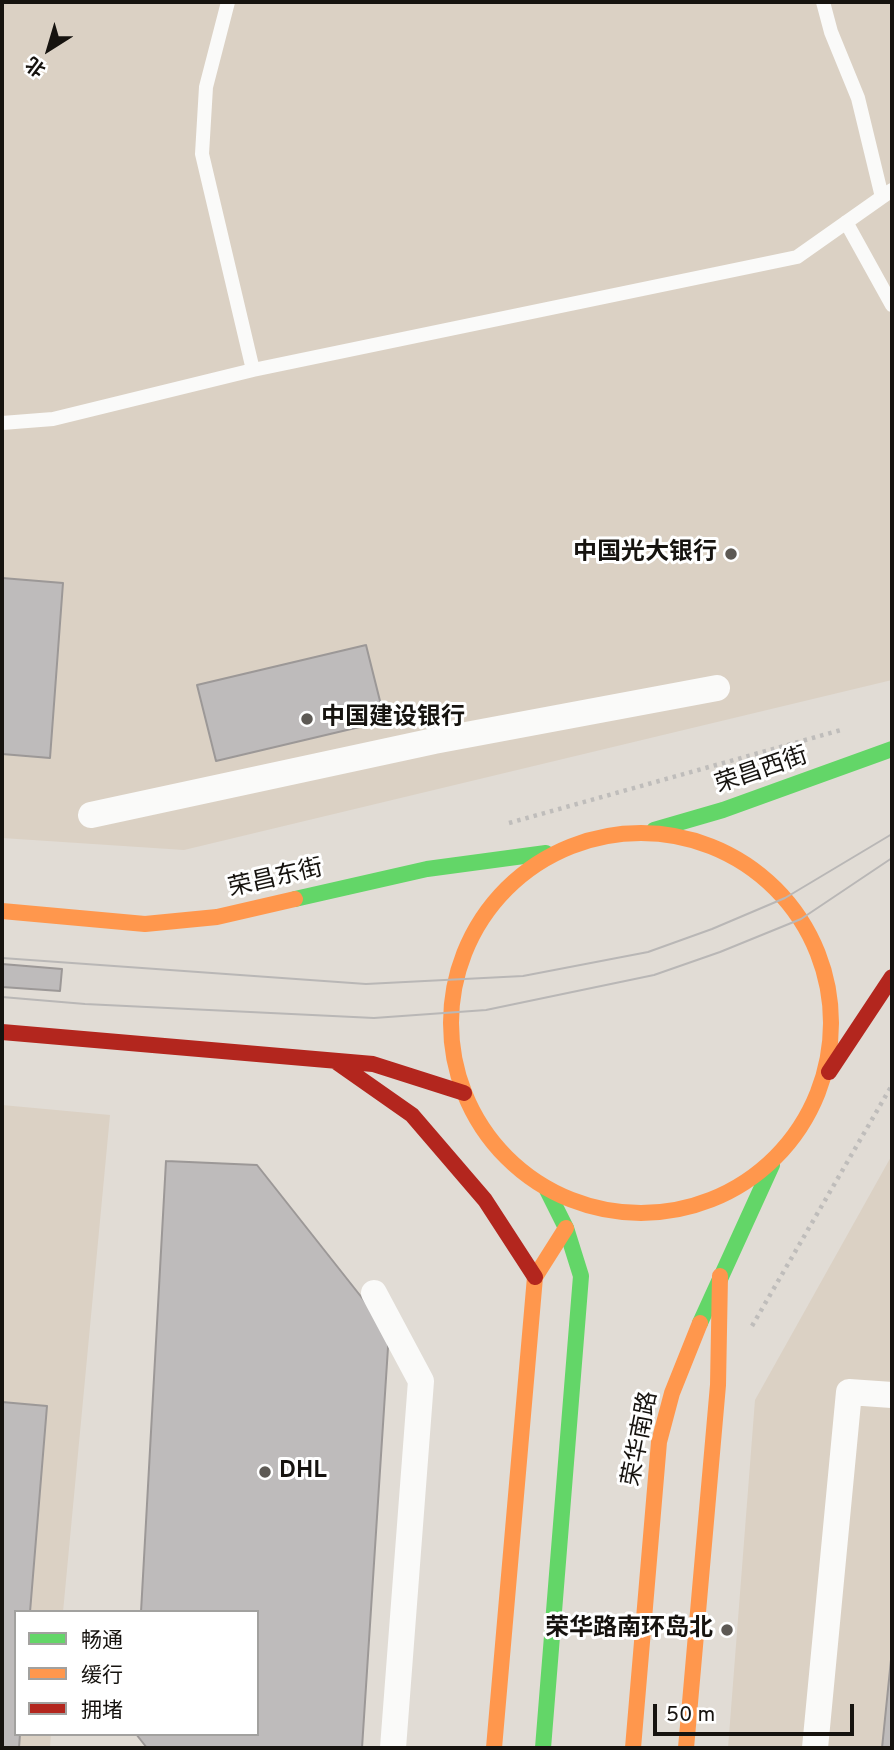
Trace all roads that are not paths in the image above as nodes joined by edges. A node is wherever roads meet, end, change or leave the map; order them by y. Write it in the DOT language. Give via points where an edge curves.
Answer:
graph roads {
  1 [pos="228,2"];
  2 [pos="823,2"];
  3 [pos="887,193"];
  4 [pos="846,222"];
  5 [pos="892,305"];
  6 [pos="253,370"];
  7 [pos="2,424"];
  8 [pos="717,688"];
  9 [pos="892,749"];
  10 [pos="91,815"];
  11 [pos="646,833"];
  12 [pos="559,851"];
  13 [pos="2,911"];
  14 [pos="892,977"];
  15 [pos="2,1032"];
  16 [pos="335,1061"];
  17 [pos="824,1080"];
  18 [pos="464,1093"];
  19 [pos="775,1159"];
  20 [pos="546,1188"];
  21 [pos="566,1228"];
  22 [pos="720,1275"];
  23 [pos="535,1278"];
  24 [pos="374,1293"];
  25 [pos="892,1395"];
  26 [pos="393,1748"];
  27 [pos="494,1748"];
  28 [pos="543,1748"];
  29 [pos="633,1748"];
  30 [pos="686,1748"];
  31 [pos="815,1748"];
  1 -- 6 [label="lane" via="206,87 202,154"];
  2 -- 3 [label="lane"];
  3 -- 4 [label="lane"];
  4 -- 5 [label="lane"];
  4 -- 6 [label="lane" via="797,257"];
  6 -- 7 [label="lane" via="53,419"];
  8 -- 10 [label="street" via="434,741"];
  9 -- 11 [label="main road, 荣昌西街"];
  11 -- 12 [label="main road" via="600,837"];
  11 -- 17 [label="main road" via="705,843 751,867 801,919 827,979 832,1031"];
  12 -- 13 [label="main road, 荣昌东街" via="427,869 217,918 145,925"];
  12 -- 18 [label="main road" via="517,878 488,909 466,947 451,1014 453,1052"];
  14 -- 17 [label="main road"];
  15 -- 16 [label="main road"];
  16 -- 18 [label="main road" via="373,1064"];
  16 -- 23 [label="main road" via="412,1115 485,1200"];
  17 -- 19 [label="main road" via="807,1118"];
  18 -- 20 [label="main road" via="494,1142"];
  19 -- 20 [label="main road" via="739,1187 674,1211 625,1213"];
  19 -- 22 [label="main road, 荣华南路"];
  20 -- 21 [label="main road"];
  21 -- 23 [label="main road"];
  21 -- 28 [label="main road" via="581,1276"];
  22 -- 29 [label="main road, 荣华南路" via="672,1393 659,1442"];
  22 -- 30 [label="main road" via="718,1384"];
  23 -- 27 [label="main road"];
  24 -- 26 [label="street" via="421,1381"];
  25 -- 31 [label="street" via="849,1392"];
}
